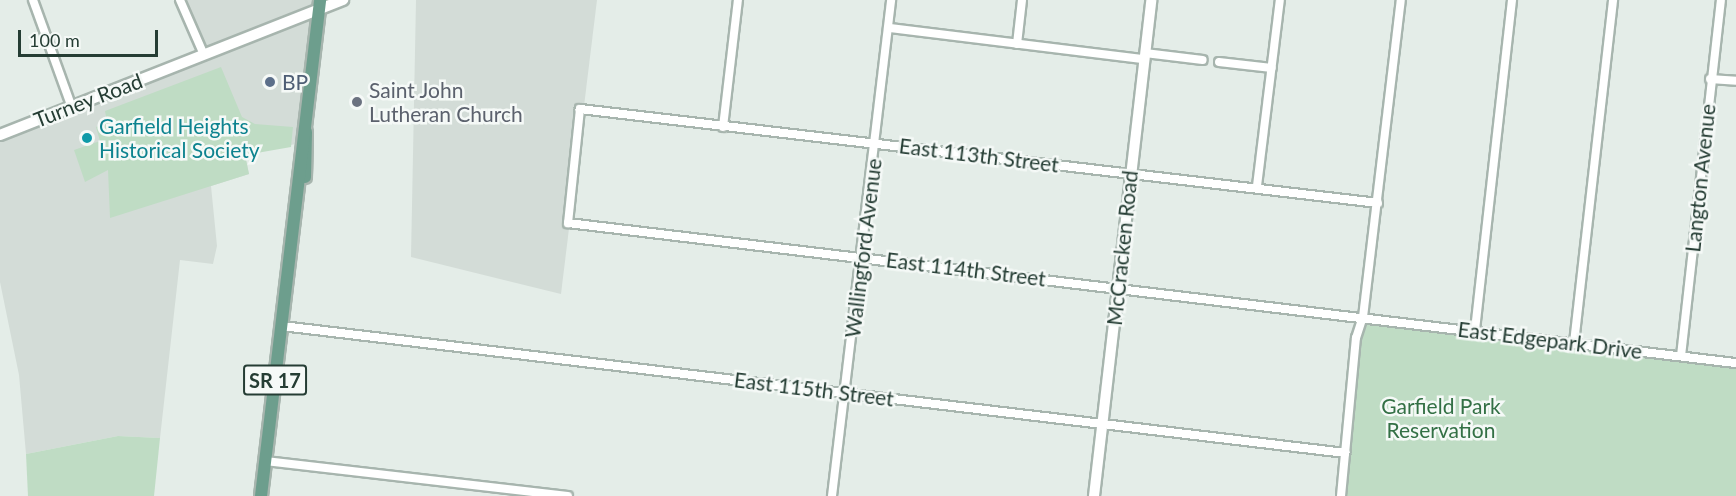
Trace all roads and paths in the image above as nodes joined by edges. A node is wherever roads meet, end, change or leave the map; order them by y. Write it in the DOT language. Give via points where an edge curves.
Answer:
graph roads {
  1 [pos="33,0"];
  2 [pos="180,0"];
  3 [pos="343,0"];
  4 [pos="738,0"];
  5 [pos="891,0"];
  6 [pos="1022,0"];
  7 [pos="1151,0"];
  8 [pos="1280,0"];
  9 [pos="1401,0"];
  10 [pos="1512,0"];
  11 [pos="1613,0"];
  12 [pos="1721,0"];
  13 [pos="320,5"];
  14 [pos="890,28"];
  15 [pos="1017,44"];
  16 [pos="204,55"];
  17 [pos="1144,56"];
  18 [pos="1203,60"];
  19 [pos="1219,62"];
  20 [pos="1272,68"];
  21 [pos="1710,79"];
  22 [pos="1736,81"];
  23 [pos="71,105"];
  24 [pos="723,127"];
  25 [pos="0,135"];
  26 [pos="876,144"];
  27 [pos="1130,173"];
  28 [pos="1257,186"];
  29 [pos="1378,203"];
  30 [pos="568,223"];
  31 [pos="862,257"];
  32 [pos="1118,287"];
  33 [pos="1363,317"];
  34 [pos="282,326"];
  35 [pos="1475,330"];
  36 [pos="1574,343"];
  37 [pos="1681,356"];
  38 [pos="1736,363"];
  39 [pos="846,393"];
  40 [pos="1102,422"];
  41 [pos="1345,453"];
  42 [pos="265,461"];
  43 [pos="261,496"];
  44 [pos="568,496"];
  45 [pos="832,496"];
  46 [pos="1094,496"];
  47 [pos="1341,496"];
  1 -- 23 [label="street"];
  2 -- 16 [label="street"];
  3 -- 13 [label="street, Turney Road"];
  4 -- 24 [label="street"];
  5 -- 14 [label="street, Wallingford Avenue"];
  6 -- 15 [label="street"];
  7 -- 17 [label="street, McCracken Road"];
  8 -- 20 [label="street"];
  9 -- 29 [label="street"];
  10 -- 35 [label="street"];
  11 -- 36 [label="street"];
  12 -- 21 [label="street, Langton Avenue"];
  13 -- 16 [label="street, Turney Road"];
  13 -- 34 [label="main road, SR 17"];
  14 -- 15 [label="street"];
  14 -- 26 [label="street, Wallingford Avenue"];
  15 -- 17 [label="street"];
  16 -- 23 [label="street, Turney Road"];
  17 -- 18 [label="street"];
  17 -- 27 [label="street, McCracken Road"];
  19 -- 20 [label="street"];
  20 -- 28 [label="street"];
  21 -- 22 [label="street"];
  21 -- 37 [label="street, Langton Avenue"];
  23 -- 25 [label="street, Turney Road"];
  24 -- 26 [label="street, East 113th Street"];
  24 -- 30 [label="street, East 113th Street" via="580,109"];
  26 -- 27 [label="street, East 113th Street"];
  26 -- 31 [label="street, Wallingford Avenue"];
  27 -- 28 [label="street, East 113th Street"];
  27 -- 32 [label="street, McCracken Road"];
  28 -- 29 [label="street, East 113th Street"];
  29 -- 33 [label="street"];
  30 -- 31 [label="street, East 114th Street"];
  31 -- 32 [label="street, East 114th Street"];
  31 -- 39 [label="street, Wallingford Avenue"];
  32 -- 33 [label="street, East 114th Street"];
  32 -- 40 [label="street, McCracken Road"];
  33 -- 35 [label="street, East Edgepark Drive"];
  33 -- 41 [label="street" via="1356,339"];
  34 -- 39 [label="street, East 115th Street"];
  34 -- 42 [label="main road, SR 17"];
  35 -- 36 [label="street, East Edgepark Drive"];
  36 -- 37 [label="street, East Edgepark Drive"];
  37 -- 38 [label="street, East Edgepark Drive"];
  39 -- 40 [label="street, East 115th Street"];
  39 -- 45 [label="street, Wallingford Avenue"];
  40 -- 41 [label="street, East 115th Street"];
  40 -- 46 [label="street, McCracken Road"];
  41 -- 47 [label="street"];
  42 -- 43 [label="main road, SR 17"];
  42 -- 44 [label="street"];
}
